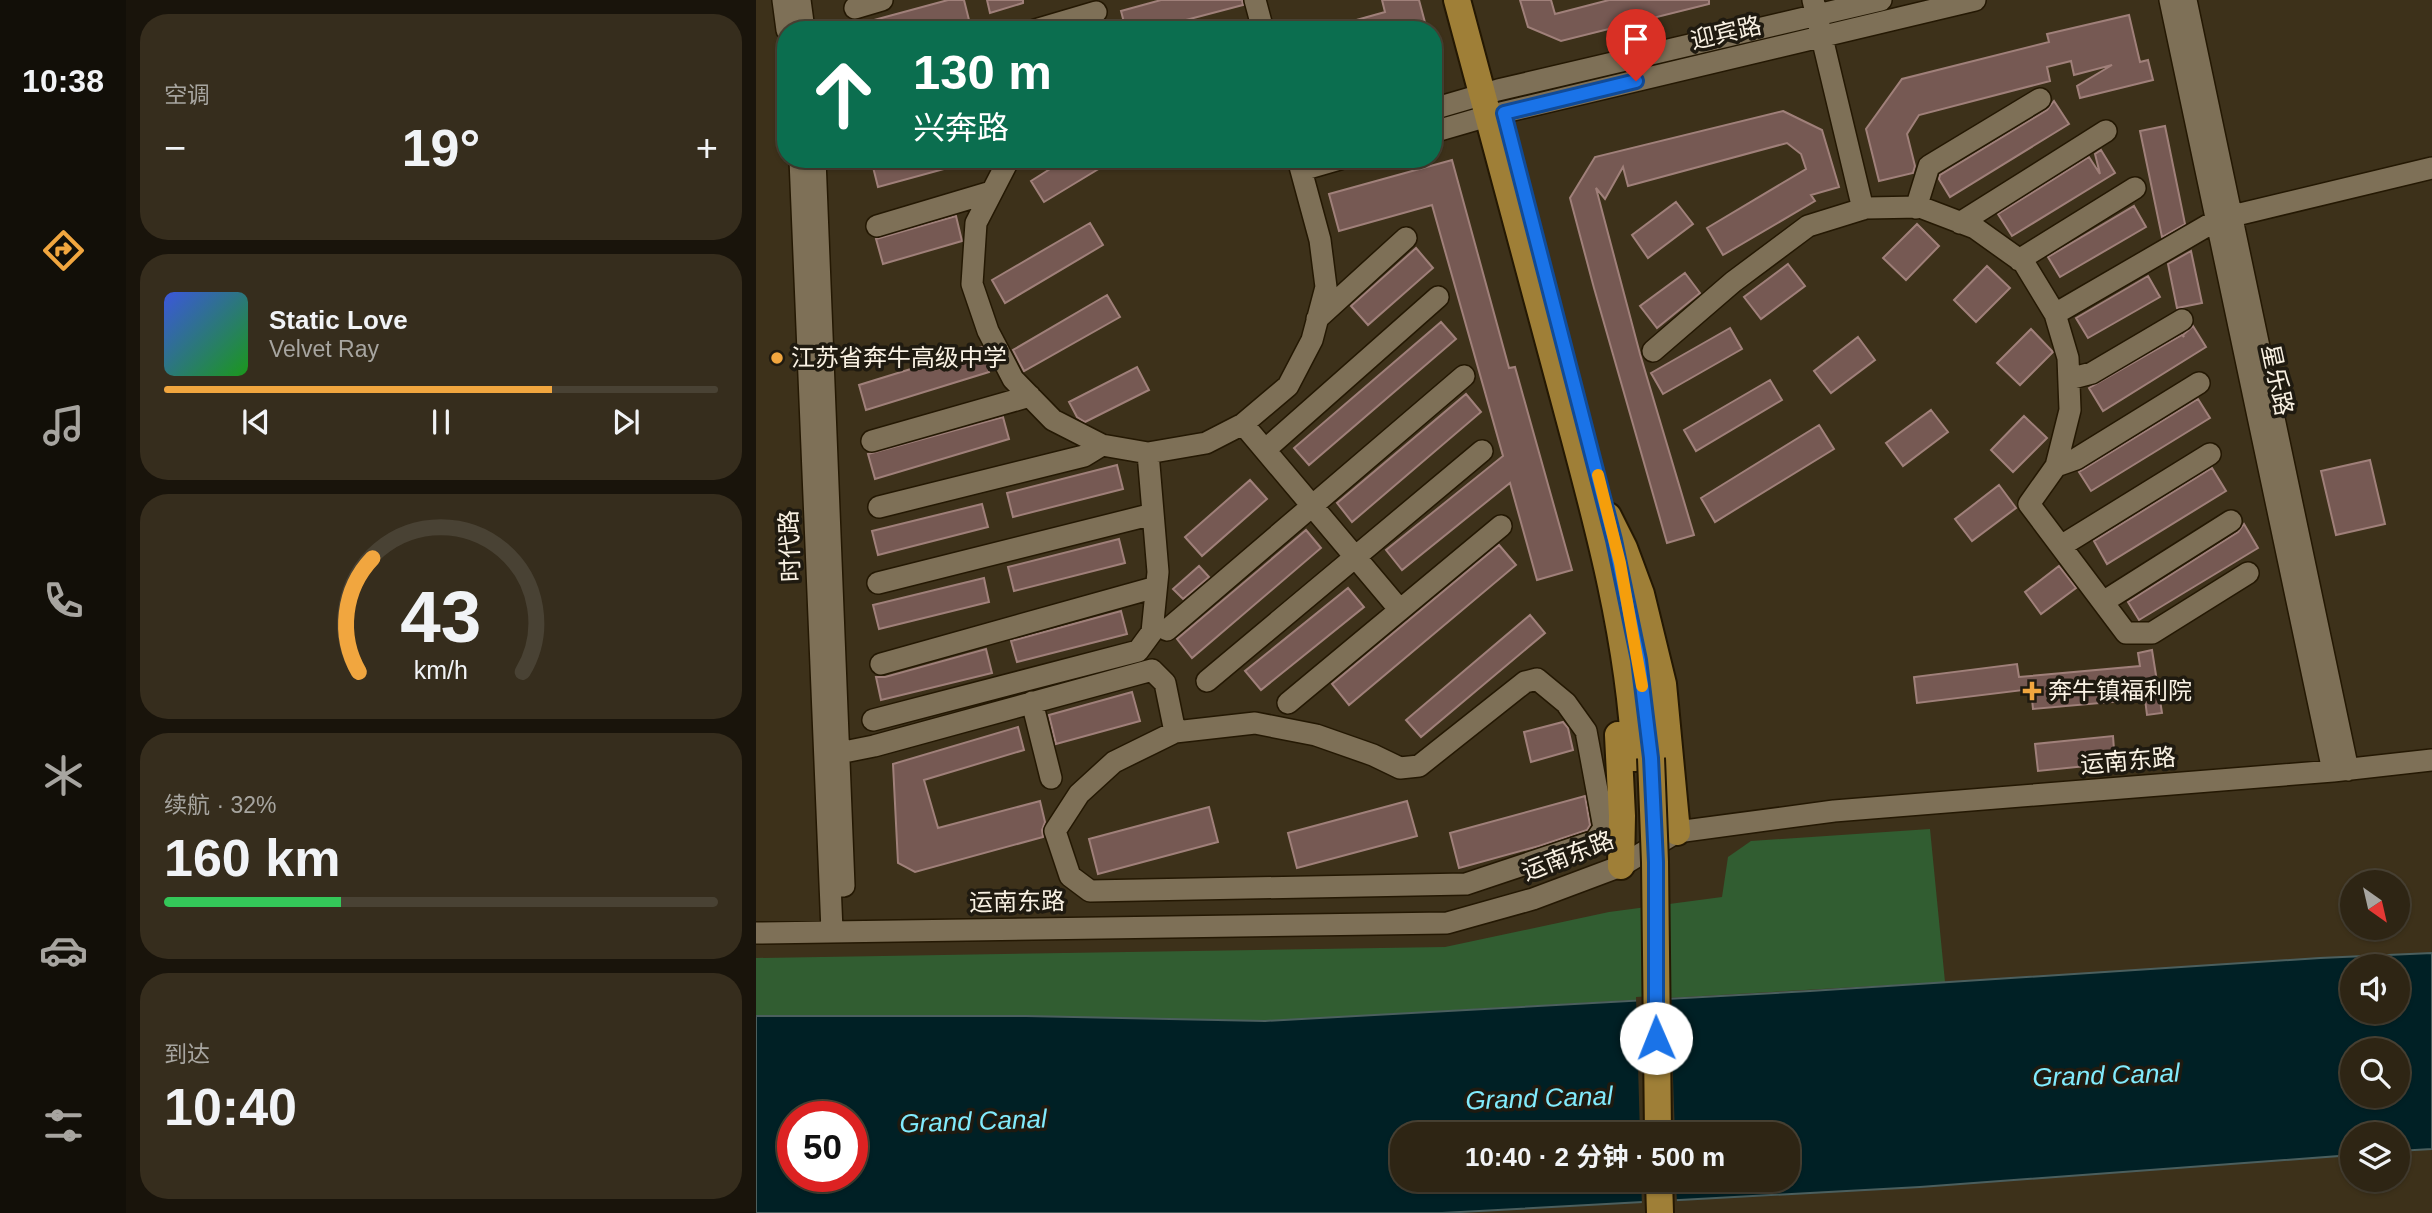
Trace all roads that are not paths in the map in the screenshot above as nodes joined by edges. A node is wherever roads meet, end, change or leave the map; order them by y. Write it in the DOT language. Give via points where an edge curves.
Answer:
graph roads {
  1 [pos="783,0"];
  2 [pos="800,0"];
  3 [pos="882,0"];
  4 [pos="1255,0"];
  5 [pos="1457,0"];
  6 [pos="1473,0"];
  7 [pos="1881,0"];
  8 [pos="1975,0"];
  9 [pos="2170,0"];
  10 [pos="2186,0"];
  11 [pos="855,8"];
  12 [pos="1815,8"];
  13 [pos="1096,14"];
  14 [pos="786,21"];
  15 [pos="803,21"];
  16 [pos="1069,21"];
  17 [pos="1261,21"];
  18 [pos="1822,37"];
  19 [pos="2039,99"];
  20 [pos="1493,104"];
  21 [pos="1442,107"];
  22 [pos="1442,128"];
  23 [pos="2106,131"];
  24 [pos="800,168"];
  25 [pos="815,168"];
  26 [pos="1004,168"];
  27 [pos="1301,168"];
  28 [pos="2432,168"];
  29 [pos="2135,188"];
  30 [pos="992,192"];
  31 [pos="1916,208"];
  32 [pos="1863,209"];
  33 [pos="2224,218"];
  34 [pos="1961,223"];
  35 [pos="877,226"];
  36 [pos="1406,238"];
  37 [pos="2019,260"];
  38 [pos="1438,297"];
  39 [pos="2056,314"];
  40 [pos="1317,319"];
  41 [pos="2182,320"];
  42 [pos="1653,351"];
  43 [pos="1464,376"];
  44 [pos="2068,380"];
  45 [pos="2199,383"];
  46 [pos="1030,396"];
  47 [pos="1243,424"];
  48 [pos="872,440"];
  49 [pos="1102,445"];
  50 [pos="1265,450"];
  51 [pos="1482,451"];
  52 [pos="1148,453"];
  53 [pos="2210,454"];
  54 [pos="2056,466"];
  55 [pos="1312,506"];
  56 [pos="879,507"];
  57 [pos="1153,514"];
  58 [pos="1602,519"];
  59 [pos="2231,521"];
  60 [pos="1501,526"];
  61 [pos="2061,546"];
  62 [pos="1355,557"];
  63 [pos="2248,573"];
  64 [pos="878,583"];
  65 [pos="1156,587"];
  66 [pos="2103,602"];
  67 [pos="1400,610"];
  68 [pos="1167,629"];
  69 [pos="881,664"];
  70 [pos="1207,681"];
  71 [pos="1032,702"];
  72 [pos="1288,703"];
  73 [pos="873,720"];
  74 [pos="1175,732"];
  75 [pos="839,753"];
  76 [pos="1643,758"];
  77 [pos="2432,760"];
  78 [pos="2341,770"];
  79 [pos="1051,778"];
  80 [pos="1677,832"];
  81 [pos="1621,866"];
  82 [pos="839,930"];
  83 [pos="756,933"];
  84 [pos="1644,1122"];
  85 [pos="1658,1122"];
  86 [pos="1645,1192"];
  87 [pos="1659,1192"];
  88 [pos="1645,1213"];
  89 [pos="1660,1213"];
  1 -- 14 [label="street"];
  2 -- 15 [label="street"];
  3 -- 11 [label="street"];
  4 -- 17 [label="street"];
  5 -- 20 [label="main road"];
  6 -- 20 [label="main road"];
  7 -- 12 [label="street, 迎宾路"];
  8 -- 18 [label="street, 迎宾路"];
  9 -- 33 [label="street, 星乐路"];
  10 -- 33 [label="street, 星乐路"];
  12 -- 18 [label="street"];
  12 -- 20 [label="street, 迎宾路"];
  13 -- 16 [label="street"];
  18 -- 20 [label="street, 迎宾路"];
  18 -- 32 [label="street"];
  19 -- 31 [label="street" via="1929,166"];
  20 -- 21 [label="street"];
  20 -- 22 [label="street"];
  20 -- 58 [label="main road"];
  23 -- 34 [label="street"];
  24 -- 82 [label="street, 时代路"];
  25 -- 75 [label="street, 时代路"];
  26 -- 30 [label="street"];
  27 -- 40 [label="street" via="1320,240 1325,287"];
  28 -- 33 [label="street"];
  29 -- 37 [label="street"];
  30 -- 35 [label="street"];
  30 -- 46 [label="street" via="976,223 972,284 994,343 1013,379"];
  31 -- 32 [label="street"];
  31 -- 34 [label="street"];
  32 -- 42 [label="street" via="1808,226"];
  33 -- 39 [label="street"];
  33 -- 78 [label="street, 星乐路"];
  34 -- 37 [label="street"];
  36 -- 40 [label="street"];
  37 -- 39 [label="street"];
  38 -- 50 [label="street"];
  39 -- 44 [label="street" via="2068,358"];
  40 -- 47 [label="street" via="1312,340 1288,386"];
  41 -- 44 [label="street" via="2092,373"];
  43 -- 55 [label="street"];
  44 -- 54 [label="street" via="2070,410"];
  45 -- 54 [label="street"];
  46 -- 48 [label="street"];
  46 -- 49 [label="street" via="1053,420"];
  47 -- 50 [label="street"];
  47 -- 52 [label="street" via="1206,443"];
  49 -- 52 [label="street"];
  49 -- 56 [label="street" via="1084,456"];
  50 -- 55 [label="street"];
  51 -- 62 [label="street"];
  52 -- 57 [label="street"];
  53 -- 61 [label="street"];
  54 -- 61 [label="street" via="2029,504"];
  55 -- 62 [label="street"];
  55 -- 68 [label="street"];
  57 -- 64 [label="street"];
  57 -- 65 [label="street"];
  58 -- 76 [label="main road" via="1639,660"];
  58 -- 80 [label="main road" via="1624,548 1641,594 1663,684"];
  58 -- 81 [label="main road" via="1602,620 1617,717"];
  59 -- 66 [label="street"];
  60 -- 67 [label="street"];
  61 -- 66 [label="street"];
  62 -- 67 [label="street"];
  62 -- 70 [label="street"];
  63 -- 66 [label="street" via="2152,633 2126,633"];
  65 -- 69 [label="street"];
  65 -- 73 [label="street" via="1152,632 1138,651"];
  67 -- 72 [label="street"];
  71 -- 74 [label="street" via="1152,670 1165,683"];
  71 -- 75 [label="street"];
  71 -- 79 [label="street"];
  74 -- 74 [label="street" via="1255,723 1316,735 1399,768 1419,765 1525,682 1537,679 1566,703 1586,731 1604,828 1595,841 1466,884 1090,891 1070,876 1055,831 1079,794 1114,762"];
  75 -- 82 [label="street, 时代路"];
  76 -- 84 [label="main road"];
  76 -- 85 [label="main road, bridge" via="1656,862"];
  77 -- 78 [label="street, 运南东路"];
  78 -- 80 [label="street, 运南东路" via="1834,811"];
  80 -- 81 [label="street, 运南东路"];
  81 -- 82 [label="street, 运南东路" via="1533,900 1447,923"];
  82 -- 83 [label="street, 运南东路"];
  86 -- 88 [label="main road"];
  87 -- 89 [label="main road"];
}
